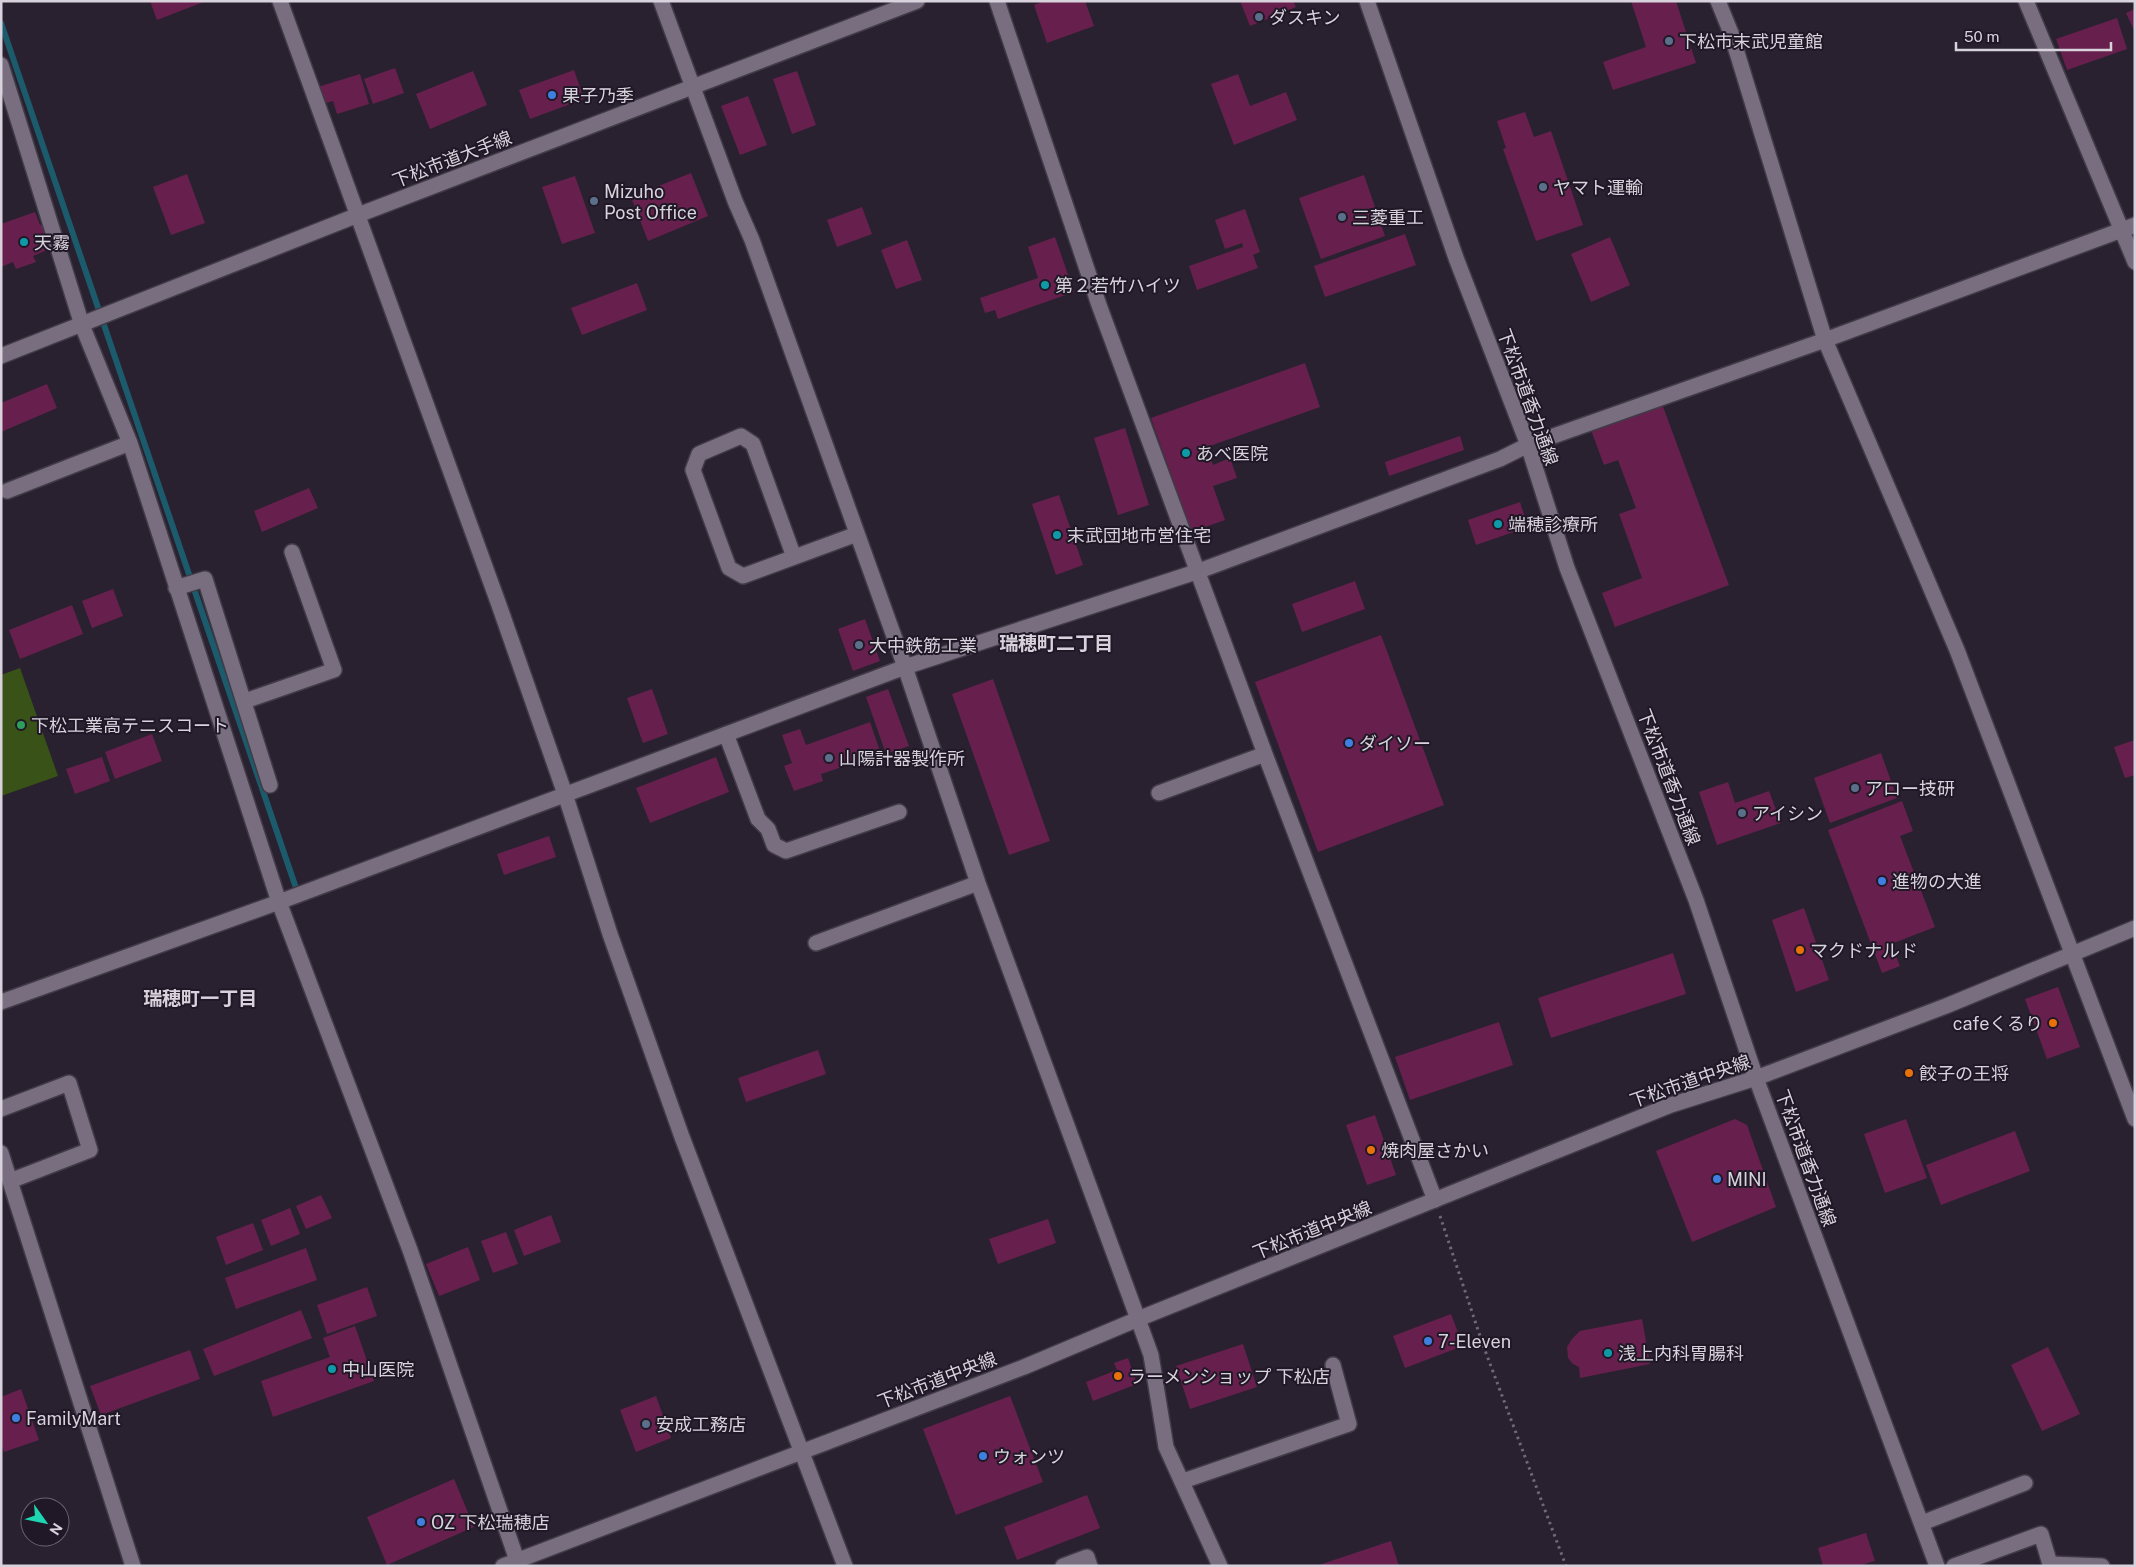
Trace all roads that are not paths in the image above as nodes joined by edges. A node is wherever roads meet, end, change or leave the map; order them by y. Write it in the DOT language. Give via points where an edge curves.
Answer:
graph roads {
  1 [pos="280,1"];
  2 [pos="661,1"];
  3 [pos="917,1"];
  4 [pos="997,1"];
  5 [pos="1367,1"];
  6 [pos="1718,1"];
  7 [pos="2026,1"];
  8 [pos="1,65"];
  9 [pos="694,88"];
  10 [pos="358,215"];
  11 [pos="2129,228"];
  12 [pos="2135,262"];
  13 [pos="82,325"];
  14 [pos="1825,340"];
  15 [pos="1,356"];
  16 [pos="130,444"];
  17 [pos="1528,445"];
  18 [pos="7,491"];
  19 [pos="857,534"];
  20 [pos="292,552"];
  21 [pos="794,557"];
  22 [pos="1199,571"];
  23 [pos="176,588"];
  24 [pos="905,667"];
  25 [pos="245,700"];
  26 [pos="726,734"];
  27 [pos="1265,754"];
  28 [pos="270,785"];
  29 [pos="1159,793"];
  30 [pos="565,794"];
  31 [pos="899,812"];
  32 [pos="978,883"];
  33 [pos="279,902"];
  34 [pos="2135,928"];
  35 [pos="816,943"];
  36 [pos="2073,953"];
  37 [pos="1,1002"];
  38 [pos="1756,1078"];
  39 [pos="1,1109"];
  40 [pos="2135,1119"];
  41 [pos="1,1153"];
  42 [pos="10,1181"];
  43 [pos="1435,1200"];
  44 [pos="1138,1319"];
  45 [pos="1333,1365"];
  46 [pos="801,1452"];
  47 [pos="1183,1481"];
  48 [pos="2025,1483"];
  49 [pos="1922,1523"];
  50 [pos="513,1564"];
  51 [pos="133,1566"];
  52 [pos="845,1566"];
  53 [pos="1063,1566"];
  54 [pos="1090,1566"];
  55 [pos="1220,1566"];
  56 [pos="1937,1566"];
  57 [pos="1954,1566"];
  58 [pos="2102,1566"];
  1 -- 10 [label="street"];
  2 -- 9 [label="street"];
  3 -- 9 [label="street, 下松市道大手線"];
  4 -- 22 [label="street" via="1099,305"];
  5 -- 17 [label="street, 下松市道香力通線" via="1456,258"];
  6 -- 14 [label="street" via="1731,33"];
  7 -- 11 [label="street"];
  8 -- 13 [label="street"];
  9 -- 10 [label="street, 下松市道大手線"];
  9 -- 19 [label="street"];
  10 -- 13 [label="street, 下松市道大手線"];
  10 -- 30 [label="street"];
  11 -- 12 [label="street"];
  11 -- 14 [label="street"];
  13 -- 15 [label="street, 下松市道大手線"];
  13 -- 16 [label="street"];
  14 -- 17 [label="street"];
  14 -- 36 [label="street" via="1957,650"];
  16 -- 18 [label="street"];
  16 -- 23 [label="street"];
  17 -- 22 [label="street" via="1491,462"];
  17 -- 38 [label="street, 下松市道香力通線" via="1568,568 1696,900"];
  19 -- 21 [label="street"];
  19 -- 24 [label="street"];
  20 -- 25 [label="street" via="334,670"];
  21 -- 21 [label="street" via="753,444 741,436 699,454 693,470 729,568 743,576"];
  22 -- 24 [label="street"];
  22 -- 27 [label="street"];
  23 -- 25 [label="street" via="205,579"];
  23 -- 33 [label="street"];
  24 -- 26 [label="street"];
  24 -- 32 [label="street"];
  25 -- 28 [label="street"];
  26 -- 30 [label="street"];
  26 -- 31 [label="street" via="758,819 768,829 774,845 786,851"];
  27 -- 29 [label="street"];
  27 -- 43 [label="street"];
  30 -- 33 [label="street"];
  30 -- 46 [label="street" via="682,1138"];
  32 -- 35 [label="street"];
  32 -- 44 [label="street"];
  33 -- 37 [label="street"];
  33 -- 50 [label="street" via="410,1250"];
  34 -- 36 [label="street, 下松市道中央線"];
  36 -- 38 [label="street, 下松市道中央線" via="1946,1006"];
  36 -- 40 [label="street"];
  38 -- 43 [label="street, 下松市道中央線" via="1671,1105"];
  38 -- 49 [label="street, 下松市道香力通線"];
  39 -- 42 [label="street" via="69,1083 90,1150"];
  41 -- 42 [label="street"];
  42 -- 51 [label="street"];
  43 -- 44 [label="street, 下松市道中央線"];
  44 -- 46 [label="street, 下松市道中央線" via="1024,1367"];
  44 -- 47 [label="street" via="1151,1355 1166,1447"];
  45 -- 47 [label="street" via="1349,1424"];
  46 -- 50 [label="street, 下松市道中央線"];
  46 -- 52 [label="street"];
  47 -- 55 [label="street"];
  48 -- 49 [label="street"];
  49 -- 56 [label="street, 下松市道香力通線"];
  53 -- 54 [label="street" via="1087,1558"];
  57 -- 58 [label="street" via="2041,1534 2050,1564"];
}
